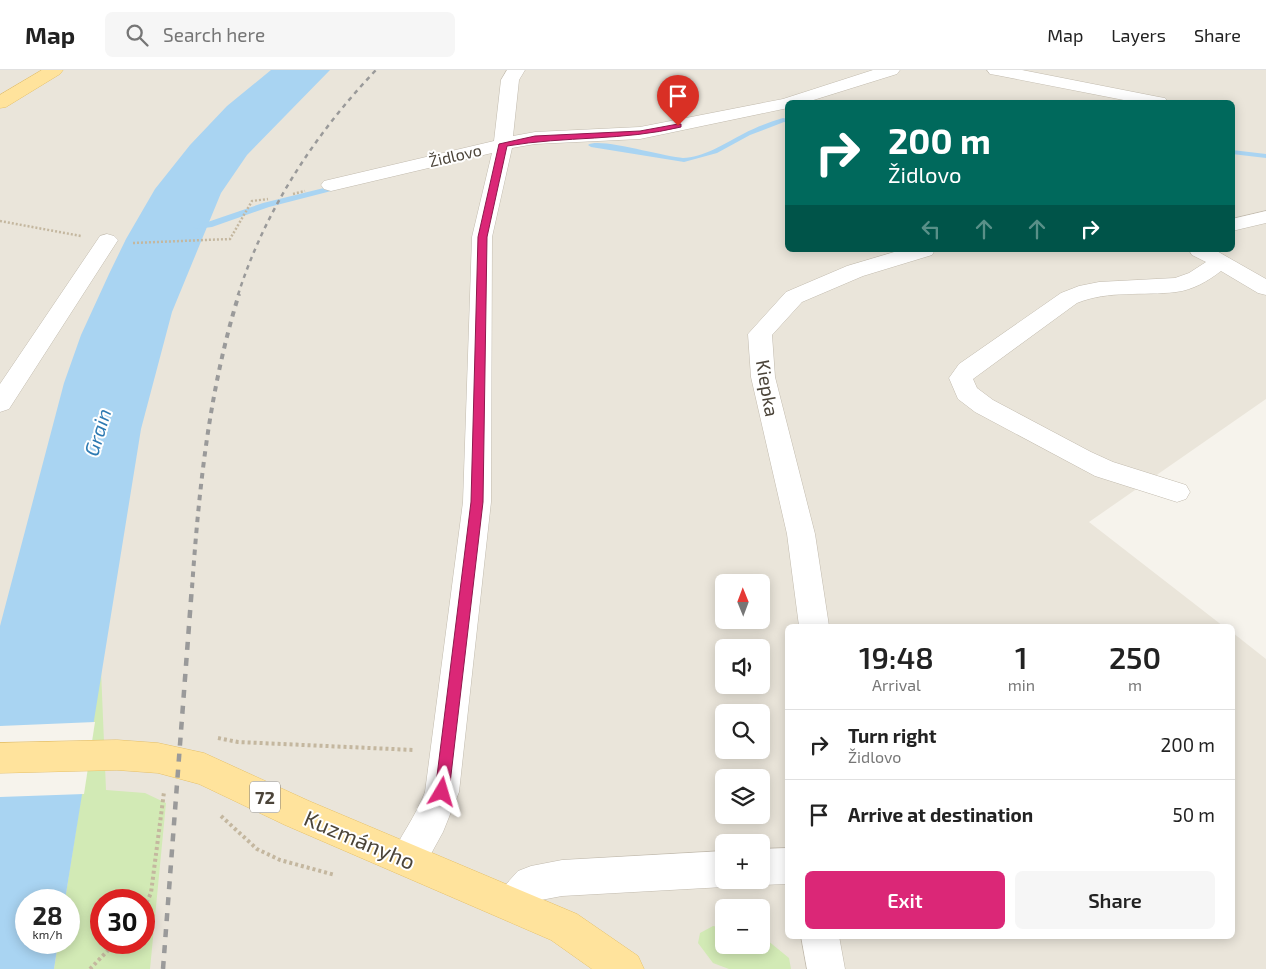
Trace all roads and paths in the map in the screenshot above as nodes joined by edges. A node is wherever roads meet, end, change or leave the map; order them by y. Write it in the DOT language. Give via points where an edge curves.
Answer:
graph roads {
  1 [pos="54,70"];
  2 [pos="516,70"];
  3 [pos="891,70"];
  4 [pos="996,70"];
  5 [pos="798,100"];
  6 [pos="1149,100"];
  7 [pos="0,104"];
  8 [pos="785,104"];
  9 [pos="503,144"];
  10 [pos="331,185"];
  11 [pos="268,199"];
  12 [pos="1266,217"];
  13 [pos="0,221"];
  14 [pos="1235,224"];
  15 [pos="110,241"];
  16 [pos="918,252"];
  17 [pos="1204,252"];
  18 [pos="1221,262"];
  19 [pos="1266,288"];
  20 [pos="0,403"];
  21 [pos="1177,492"];
  22 [pos="814,624"];
  23 [pos="210,736"];
  24 [pos="447,752"];
  25 [pos="0,758"];
  26 [pos="156,788"];
  27 [pos="164,789"];
  28 [pos="170,791"];
  29 [pos="217,812"];
  30 [pos="408,859"];
  31 [pos="785,866"];
  32 [pos="770,867"];
  33 [pos="715,870"];
  34 [pos="335,874"];
  35 [pos="152,889"];
  36 [pos="513,904"];
  37 [pos="821,939"];
  38 [pos="104,954"];
  39 [pos="90,969"];
  40 [pos="625,969"];
  41 [pos="826,969"];
  1 -- 7 [label="main road"];
  2 -- 9 [label="street" via="510,80"];
  3 -- 5 [label="street, Židlovo"];
  4 -- 6 [label="street"];
  8 -- 9 [label="street, Židlovo" via="640,133 535,138"];
  9 -- 10 [label="street, Židlovo"];
  9 -- 24 [label="street" via="482,237 477,502"];
  11 -- 15 [label="path" via="256,199 250,204 233,236 224,241"];
  12 -- 14 [label="street"];
  13 -- 15 [label="path"];
  15 -- 20 [label="street"];
  16 -- 22 [label="street, Kiepka" via="856,271 794,297 760,334 763,377 801,534"];
  17 -- 18 [label="street"];
  18 -- 19 [label="street"];
  18 -- 21 [label="street" via="1197,278 1177,286 1099,289 1069,298 967,370 961,378 967,393 984,406 1082,459"];
  23 -- 24 [label="path" via="238,742"];
  24 -- 30 [label="street" via="442,792 431,820"];
  25 -- 30 [label="main road, Kuzmányho / 72" via="117,755 158,758 204,769 297,813"];
  26 -- 27 [label="path"];
  27 -- 28 [label="path"];
  27 -- 35 [label="path"];
  29 -- 34 [label="path" via="256,849 280,860"];
  30 -- 36 [label="main road, Kuzmányho / 72"];
  31 -- 32 [label="street"];
  33 -- 36 [label="street" via="562,878 531,884"];
  36 -- 40 [label="main road, Kuzmányho / 72" via="564,927"];
  37 -- 41 [label="street"];
  38 -- 39 [label="path"];
}
